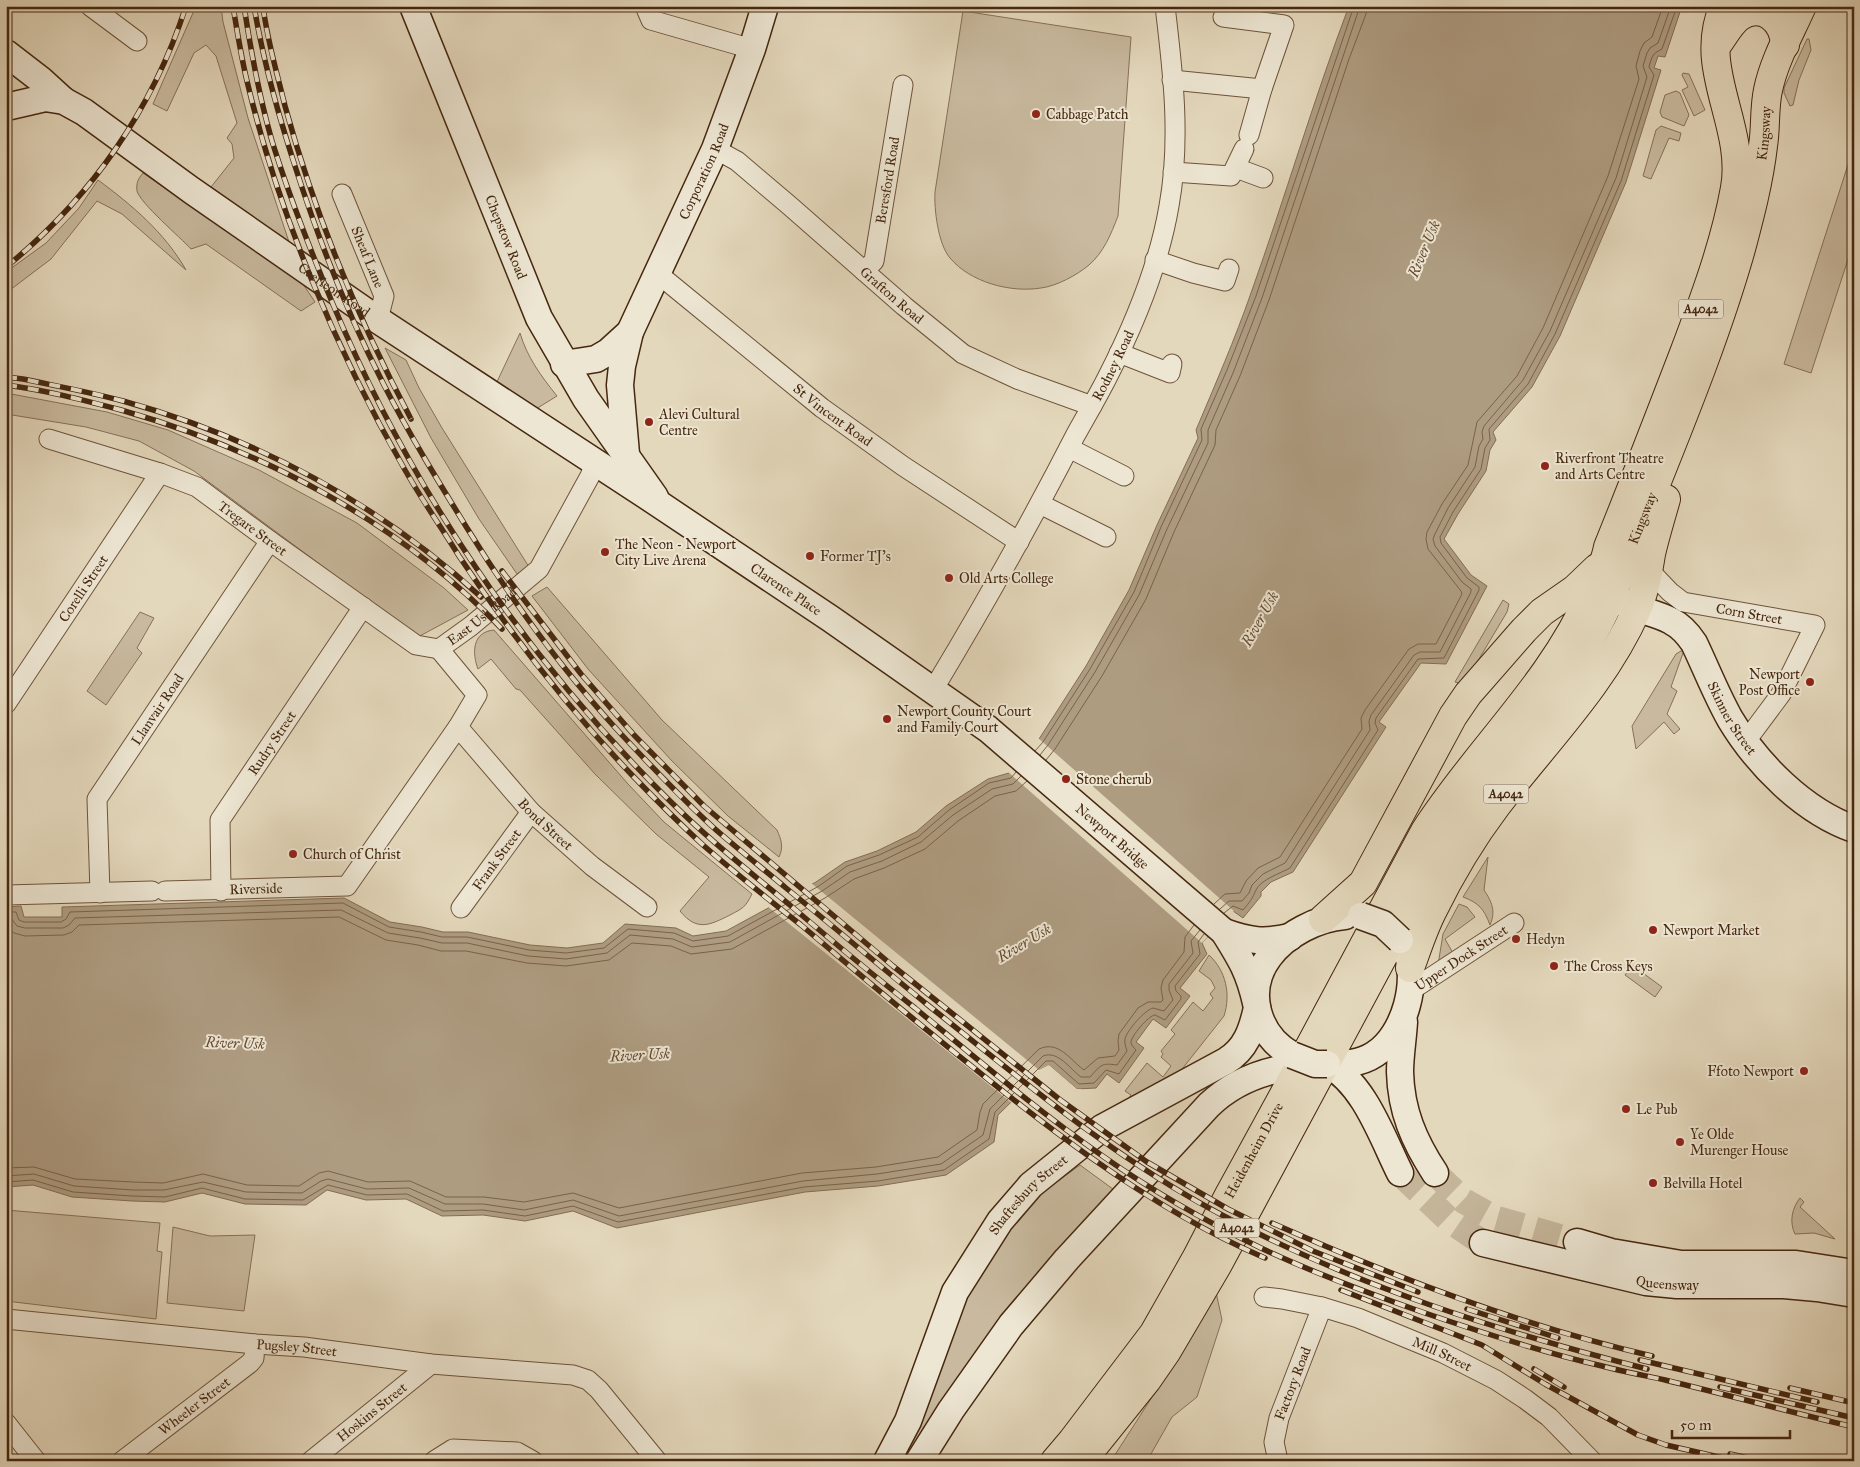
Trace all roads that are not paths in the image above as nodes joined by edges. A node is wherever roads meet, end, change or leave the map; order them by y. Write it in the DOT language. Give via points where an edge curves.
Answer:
graph roads {
  1 [pos="90,6"];
  2 [pos="412,6"];
  3 [pos="645,6"];
  4 [pos="765,6"];
  5 [pos="1165,6"];
  6 [pos="1724,6"];
  7 [pos="1802,6"];
  8 [pos="1223,17"];
  9 [pos="137,41"];
  10 [pos="1785,45"];
  11 [pos="1716,47"];
  12 [pos="752,50"];
  13 [pos="6,53"];
  14 [pos="1172,80"];
  15 [pos="904,85"];
  16 [pos="1262,90"];
  17 [pos="64,101"];
  18 [pos="6,107"];
  19 [pos="715,149"];
  20 [pos="1236,168"];
  21 [pos="1174,172"];
  22 [pos="1263,178"];
  23 [pos="342,194"];
  24 [pos="1155,260"];
  25 [pos="1229,269"];
  26 [pos="864,271"];
  27 [pos="657,272"];
  28 [pos="378,320"];
  29 [pos="630,332"];
  30 [pos="1120,353"];
  31 [pos="564,364"];
  32 [pos="1172,364"];
  33 [pos="1696,382"];
  34 [pos="1092,406"];
  35 [pos="49,439"];
  36 [pos="1069,448"];
  37 [pos="626,454"];
  38 [pos="595,463"];
  39 [pos="160,473"];
  40 [pos="1124,476"];
  41 [pos="659,504"];
  42 [pos="1040,504"];
  43 [pos="1106,536"];
  44 [pos="270,541"];
  45 [pos="1019,542"];
  46 [pos="1605,560"];
  47 [pos="1649,570"];
  48 [pos="1612,596"];
  49 [pos="363,607"];
  50 [pos="1663,612"];
  51 [pos="439,649"];
  52 [pos="933,690"];
  53 [pos="9,693"];
  54 [pos="458,727"];
  55 [pos="1002,739"];
  56 [pos="1746,741"];
  57 [pos="531,812"];
  58 [pos="1854,829"];
  59 [pos="1410,883"];
  60 [pos="347,886"];
  61 [pos="221,891"];
  62 [pos="100,893"];
  63 [pos="6,895"];
  64 [pos="647,906"];
  65 [pos="461,908"];
  66 [pos="1323,919"];
  67 [pos="1514,923"];
  68 [pos="1221,930"];
  69 [pos="1290,937"];
  70 [pos="1408,991"];
  71 [pos="1256,1005"];
  72 [pos="1315,1064"];
  73 [pos="1400,1173"];
  74 [pos="1435,1173"];
  75 [pos="1577,1242"];
  76 [pos="1484,1243"];
  77 [pos="1854,1264"];
  78 [pos="1801,1265"];
  79 [pos="1854,1273"];
  80 [pos="1854,1294"];
  81 [pos="1264,1297"];
  82 [pos="1322,1307"];
  83 [pos="6,1319"];
  84 [pos="255,1344"];
  85 [pos="431,1364"];
  86 [pos="1147,1380"];
  87 [pos="1099,1406"];
  88 [pos="6,1423"];
  89 [pos="36,1461"];
  90 [pos="122,1461"];
  91 [pos="310,1461"];
  92 [pos="434,1461"];
  93 [pos="533,1461"];
  94 [pos="657,1461"];
  95 [pos="887,1461"];
  96 [pos="919,1461"];
  97 [pos="1042,1461"];
  98 [pos="1055,1461"];
  99 [pos="1082,1461"];
  100 [pos="1095,1461"];
  101 [pos="1278,1461"];
  102 [pos="1592,1461"];
  1 -- 9 [label="street"];
  2 -- 31 [label="main road, Chepstow Road" via="495,206 528,295"];
  3 -- 12 [label="street" via="651,20"];
  4 -- 12 [label="main road, Corporation Road"];
  5 -- 14 [label="street, Rodney Road"];
  6 -- 11 [label="main road, Kingsway / A4042" via="1718,22"];
  7 -- 10 [label="main road, Kingsway / A4042"];
  8 -- 16 [label="street" via="1284,25"];
  10 -- 11 [label="main road" via="1779,23 1760,12 1740,17"];
  10 -- 33 [label="main road, Kingsway / A4042" via="1768,89 1764,145 1752,207"];
  11 -- 46 [label="main road, Kingsway / A4042" via="1719,83 1736,151 1731,208 1700,310"];
  12 -- 19 [label="main road, Corporation Road"];
  13 -- 17 [label="main road"];
  14 -- 16 [label="street"];
  14 -- 21 [label="street, Rodney Road" via="1176,115"];
  15 -- 26 [label="street, Beresford Road" via="874,261"];
  16 -- 20 [label="street"];
  17 -- 18 [label="main road, Caerleon Road" via="45,98"];
  17 -- 28 [label="main road, Caerleon Road"];
  19 -- 26 [label="street, Grafton Road" via="737,161"];
  19 -- 27 [label="main road, Corporation Road"];
  20 -- 21 [label="street" via="1231,176"];
  20 -- 22 [label="street"];
  21 -- 24 [label="street, Rodney Road"];
  23 -- 28 [label="street, Sheaf Lane" via="384,296"];
  24 -- 25 [label="street" via="1224,281"];
  24 -- 30 [label="street, Rodney Road"];
  26 -- 34 [label="street, Grafton Road" via="963,354"];
  27 -- 29 [label="main road, Corporation Road"];
  27 -- 45 [label="street, St Vincent Road" via="822,408"];
  28 -- 38 [label="main road, Caerleon Road"];
  29 -- 31 [label="main road" via="596,359"];
  29 -- 37 [label="main road, Clarence Place" via="620,385"];
  30 -- 32 [label="street" via="1170,373"];
  30 -- 34 [label="street, Rodney Road"];
  31 -- 37 [label="main road, Chepstow Road"];
  33 -- 47 [label="main road, A4042"];
  33 -- 48 [label="main road, Kingsway / A4042"];
  34 -- 36 [label="street, Rodney Road"];
  35 -- 39 [label="street, Tregare Street"];
  36 -- 40 [label="street"];
  36 -- 42 [label="street, Rodney Road"];
  37 -- 38 [label="main road"];
  37 -- 41 [label="main road, Clarence Place"];
  38 -- 41 [label="main road, Caerleon Road"];
  38 -- 51 [label="street, East Usk Road" via="539,569"];
  39 -- 44 [label="street, Tregare Street" via="197,487"];
  39 -- 53 [label="street, Corelli Street"];
  41 -- 52 [label="main road, Clarence Place"];
  42 -- 43 [label="street"];
  42 -- 45 [label="street, Rodney Road"];
  44 -- 49 [label="street, Tregare Street"];
  44 -- 62 [label="street, Llanvair Road" via="98,799"];
  45 -- 52 [label="street, Rodney Road"];
  46 -- 48 [label="main road" via="1604,580"];
  46 -- 59 [label="main road, Kingsway / A4042" via="1580,619 1546,671 1439,810"];
  46 -- 66 [label="main road, A4042" via="1576,589 1542,612 1468,694 1363,883"];
  47 -- 50 [label="main road, A4042"];
  47 -- 50 [label="street" via="1670,592"];
  48 -- 50 [label="main road, Skinner Street"];
  48 -- 59 [label="main road, Kingsway / A4042" via="1588,644 1545,712 1469,807 1444,844"];
  49 -- 51 [label="street, Tregare Street" via="416,644"];
  49 -- 61 [label="street, Rudry Street" via="220,820"];
  50 -- 56 [label="main road, Skinner Street" via="1694,643 1730,719"];
  50 -- 56 [label="street, Corn Street" via="1815,625 1780,694"];
  50 -- 70 [label="main road, A4042" via="1624,634 1581,702 1497,806 1461,858 1431,913"];
  51 -- 54 [label="street, East Usk Road" via="477,694"];
  52 -- 55 [label="main road, Clarence Place"];
  54 -- 57 [label="street, Bond Street"];
  54 -- 60 [label="street, East Usk Road"];
  55 -- 68 [label="main road, Newport Bridge"];
  56 -- 58 [label="main road, Skinner Street" via="1788,790"];
  57 -- 64 [label="street, Bond Street" via="592,866"];
  57 -- 65 [label="street, Frank Street"];
  59 -- 86 [label="main road, Heidenheim Drive / A4042" via="1217,1266"];
  59 -- 87 [label="main road, Heidenheim Drive / A4042" via="1282,1100 1154,1333"];
  60 -- 61 [label="street, Riverside"];
  61 -- 62 [label="street, Riverside"];
  62 -- 63 [label="street, Riverside"];
  66 -- 69 [label="main road"];
  66 -- 70 [label="main road, bridge" via="1352,915 1383,924 1407,952"];
  67 -- 70 [label="street, Upper Dock Street"];
  68 -- 69 [label="main road, Newport Bridge" via="1243,939 1263,942"];
  68 -- 71 [label="main road, Newport Bridge" via="1244,964"];
  69 -- 71 [label="main road" via="1264,965"];
  70 -- 72 [label="main road" via="1390,1041 1383,1049 1355,1063"];
  70 -- 74 [label="main road" via="1400,1072 1405,1112 1418,1148"];
  71 -- 72 [label="main road" via="1261,1023 1271,1039"];
  71 -- 95 [label="main road, Shaftesbury Street" via="1248,1038 1230,1058 1102,1128 1030,1185 1000,1221 954,1292 908,1421"];
  72 -- 73 [label="main road" via="1348,1080 1362,1099"];
  72 -- 96 [label="main road" via="1262,1073 1224,1092 1209,1105 1067,1259 1011,1325"];
  75 -- 78 [label="main road, Queensway" via="1611,1252 1681,1264"];
  76 -- 80 [label="main road, Queensway" via="1646,1282 1784,1285"];
  77 -- 78 [label="main road, Queensway" via="1826,1259"];
  78 -- 79 [label="main road, Queensway"];
  81 -- 82 [label="street, Mill Street"];
  82 -- 101 [label="street, Factory Road" via="1279,1418 1274,1442"];
  82 -- 102 [label="street, Mill Street" via="1358,1318 1443,1353 1496,1380 1549,1417"];
  83 -- 84 [label="street, Pugsley Street"];
  84 -- 85 [label="street, Pugsley Street" via="304,1347"];
  84 -- 90 [label="street, Wheeler Street" via="254,1358 250,1363"];
  85 -- 91 [label="street, Hoskins Street"];
  85 -- 94 [label="street, Pugsley Street" via="573,1375 588,1380"];
  86 -- 99 [label="main road, Heidenheim Drive / A4042"];
  86 -- 100 [label="main road, A4042"];
  87 -- 97 [label="main road, A4042"];
  87 -- 98 [label="main road, Heidenheim Drive / A4042"];
  88 -- 89 [label="street"];
  92 -- 93 [label="street" via="454,1449 517,1452"];
}
